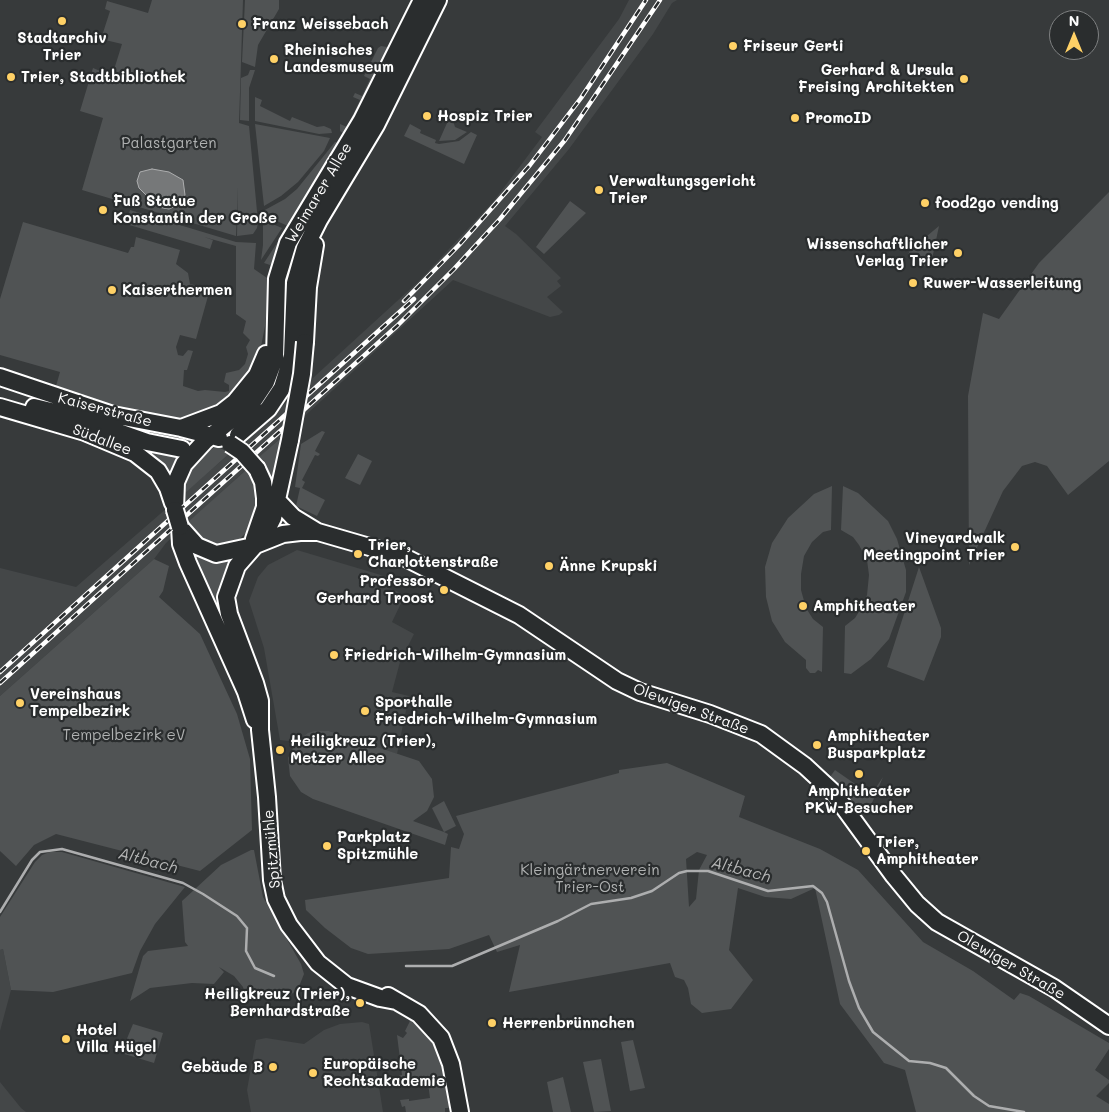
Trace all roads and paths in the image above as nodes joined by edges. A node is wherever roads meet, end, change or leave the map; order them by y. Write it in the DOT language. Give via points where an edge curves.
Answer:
graph roads {
  1 [pos="422,0"];
  2 [pos="438,0"];
  3 [pos="324,215"];
  4 [pos="277,279"];
  5 [pos="6,379"];
  6 [pos="5,405"];
  7 [pos="181,428"];
  8 [pos="212,435"];
  9 [pos="234,440"];
  10 [pos="182,449"];
  11 [pos="260,476"];
  12 [pos="278,502"];
  13 [pos="175,510"];
  14 [pos="180,527"];
  15 [pos="318,532"];
  16 [pos="253,546"];
  17 [pos="260,730"];
  18 [pos="1109,1026"];
  19 [pos="457,1095"];
  20 [pos="455,1112"];
  21 [pos="460,1112"];
  1 -- 4 [label="main road, Weimarer Allee" via="358,128 288,243"];
  2 -- 3 [label="main road" via="376,125"];
  3 -- 9 [label="main road" via="313,231 299,264 293,299 292,349 286,376 268,409"];
  3 -- 12 [label="main road, Spitzmühle, bridge" via="311,259 302,374"];
  4 -- 7 [label="main road" via="266,355 257,376 221,413"];
  4 -- 8 [label="main road, Weimarer Allee" via="275,358 266,382 242,414"];
  5 -- 6 [label="main road"];
  5 -- 7 [label="main road, Kaiserstraße" via="129,420"];
  6 -- 10 [label="main road" via="76,417 156,445"];
  6 -- 13 [label="main road, Südallee" via="135,452 153,465 161,476"];
  7 -- 8 [label="main road, Kaiserstraße"];
  8 -- 9 [label="main road"];
  8 -- 13 [label="main road" via="190,456 179,474"];
  9 -- 11 [label="main road, bridge"];
  11 -- 12 [label="main road"];
  11 -- 16 [label="main road" via="265,507"];
  12 -- 15 [label="main road" via="297,520"];
  12 -- 16 [label="main road, Spitzmühle" via="268,529"];
  13 -- 14 [label="main road, bridge"];
  14 -- 16 [label="main road" via="193,543 211,552 221,554"];
  14 -- 17 [label="main road, Spitzmühle" via="181,544 188,563"];
  15 -- 16 [label="main road" via="283,534"];
  15 -- 18 [label="main road, Olewiger Straße" via="418,563 519,615 617,681 761,734 805,766 832,791 894,876 937,922 1054,988"];
  16 -- 17 [label="main road, Spitzmühle" via="234,570 226,602 258,691 262,715"];
  17 -- 19 [label="main road, Spitzmühle" via="270,871 276,899 289,925 318,963 337,976 350,977 384,992 419,1014 440,1038 451,1064"];
  19 -- 20 [label="main road"];
  19 -- 21 [label="main road"];
}
